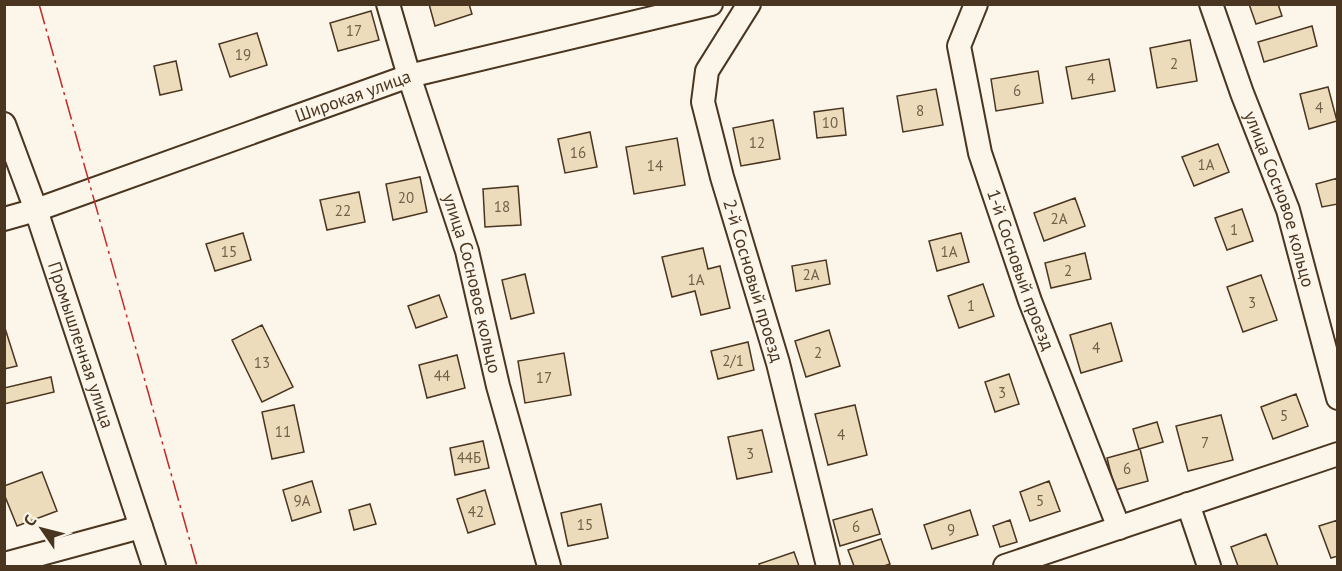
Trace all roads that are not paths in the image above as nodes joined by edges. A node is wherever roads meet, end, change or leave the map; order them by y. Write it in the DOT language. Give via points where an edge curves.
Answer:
graph roads {
  1 [pos="388,4"];
  2 [pos="711,4"];
  3 [pos="749,4"];
  4 [pos="976,4"];
  5 [pos="1211,4"];
  6 [pos="409,76"];
  7 [pos="4,124"];
  8 [pos="36,210"];
  9 [pos="4,219"];
  10 [pos="1338,398"];
  11 [pos="1338,454"];
  12 [pos="1188,504"];
  13 [pos="141,527"];
  14 [pos="1119,528"];
  15 [pos="4,564"];
  16 [pos="154,567"];
  17 [pos="549,567"];
  18 [pos="828,567"];
  19 [pos="1005,567"];
  20 [pos="1209,567"];
  1 -- 6 [label="street, улица Сосновое кольцо"];
  2 -- 6 [label="street, Широкая улица"];
  3 -- 18 [label="street, 2-й Сосновый проезд" via="707,71 704,102 722,177 778,363"];
  4 -- 14 [label="street, 1-й Сосновый проезд" via="959,46 980,153 1030,301"];
  5 -- 10 [label="street, улица Сосновое кольцо" via="1288,210"];
  6 -- 8 [label="street, Широкая улица"];
  6 -- 17 [label="street, улица Сосновое кольцо" via="467,251 498,386"];
  7 -- 8 [label="street, Промышленная улица"];
  8 -- 9 [label="street, Широкая улица"];
  8 -- 13 [label="street, Промышленная улица"];
  11 -- 12 [label="street"];
  12 -- 14 [label="street"];
  12 -- 20 [label="street"];
  13 -- 15 [label="street"];
  13 -- 16 [label="street, Промышленная улица"];
  14 -- 19 [label="street"];
}
